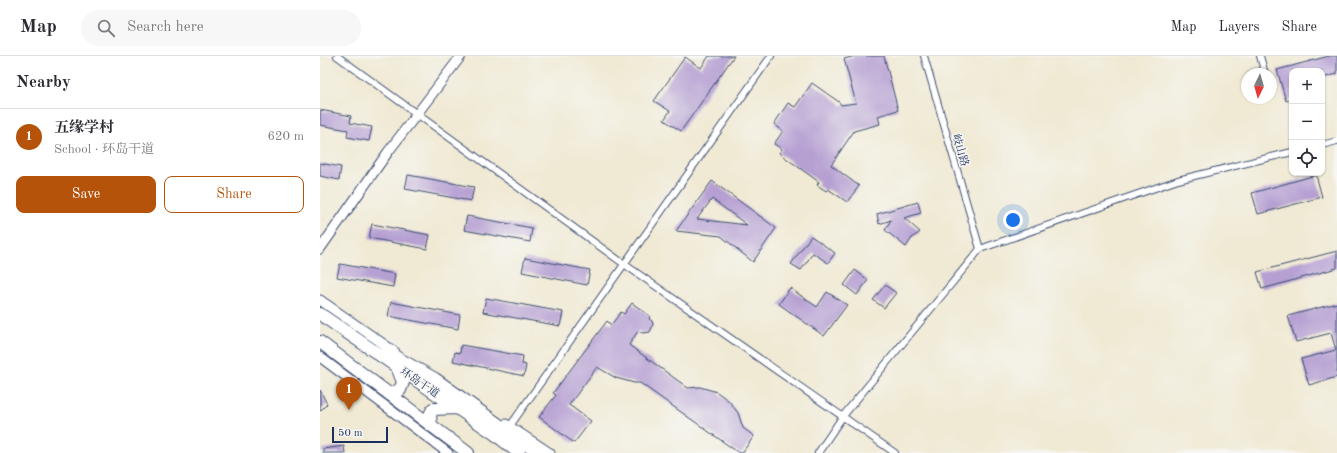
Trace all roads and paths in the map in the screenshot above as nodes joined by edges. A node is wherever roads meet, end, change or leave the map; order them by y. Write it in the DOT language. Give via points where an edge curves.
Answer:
graph roads {
  1 [pos="337,56"];
  2 [pos="461,56"];
  3 [pos="771,56"];
  4 [pos="924,56"];
  5 [pos="1260,56"];
  6 [pos="1263,68"];
  7 [pos="417,114"];
  8 [pos="1337,141"];
  9 [pos="1325,144"];
  10 [pos="1289,153"];
  11 [pos="980,249"];
  12 [pos="320,250"];
  13 [pos="624,264"];
  14 [pos="320,300"];
  15 [pos="320,314"];
  16 [pos="341,328"];
  17 [pos="320,342"];
  18 [pos="320,357"];
  19 [pos="397,366"];
  20 [pos="435,379"];
  21 [pos="389,394"];
  22 [pos="457,408"];
  23 [pos="843,416"];
  24 [pos="431,426"];
  25 [pos="510,426"];
  26 [pos="448,453"];
  27 [pos="468,453"];
  28 [pos="519,453"];
  29 [pos="538,453"];
  30 [pos="550,453"];
  31 [pos="818,453"];
  32 [pos="895,453"];
  1 -- 7 [label="street"];
  2 -- 7 [label="main road"];
  3 -- 13 [label="street"];
  4 -- 11 [label="street, 岐山路"];
  5 -- 6 [label="street"];
  7 -- 12 [label="main road"];
  7 -- 13 [label="street"];
  8 -- 9 [label="street"];
  10 -- 11 [label="street" via="1178,180"];
  11 -- 23 [label="street"];
  13 -- 23 [label="street"];
  13 -- 25 [label="street"];
  14 -- 20 [label="main road"];
  15 -- 16 [label="highway, 环岛干道"];
  16 -- 19 [label="highway, 环岛干道"];
  16 -- 20 [label="highway"];
  17 -- 21 [label="highway"];
  18 -- 26 [label="main road"];
  19 -- 21 [label="highway" via="402,382 400,390"];
  19 -- 22 [label="highway, 环岛干道"];
  20 -- 25 [label="main road"];
  20 -- 29 [label="highway"];
  21 -- 24 [label="highway"];
  22 -- 24 [label="highway" via="433,409 430,416"];
  22 -- 28 [label="highway, 环岛干道"];
  23 -- 31 [label="street"];
  23 -- 32 [label="street"];
  24 -- 27 [label="highway"];
  25 -- 30 [label="main road"];
}
